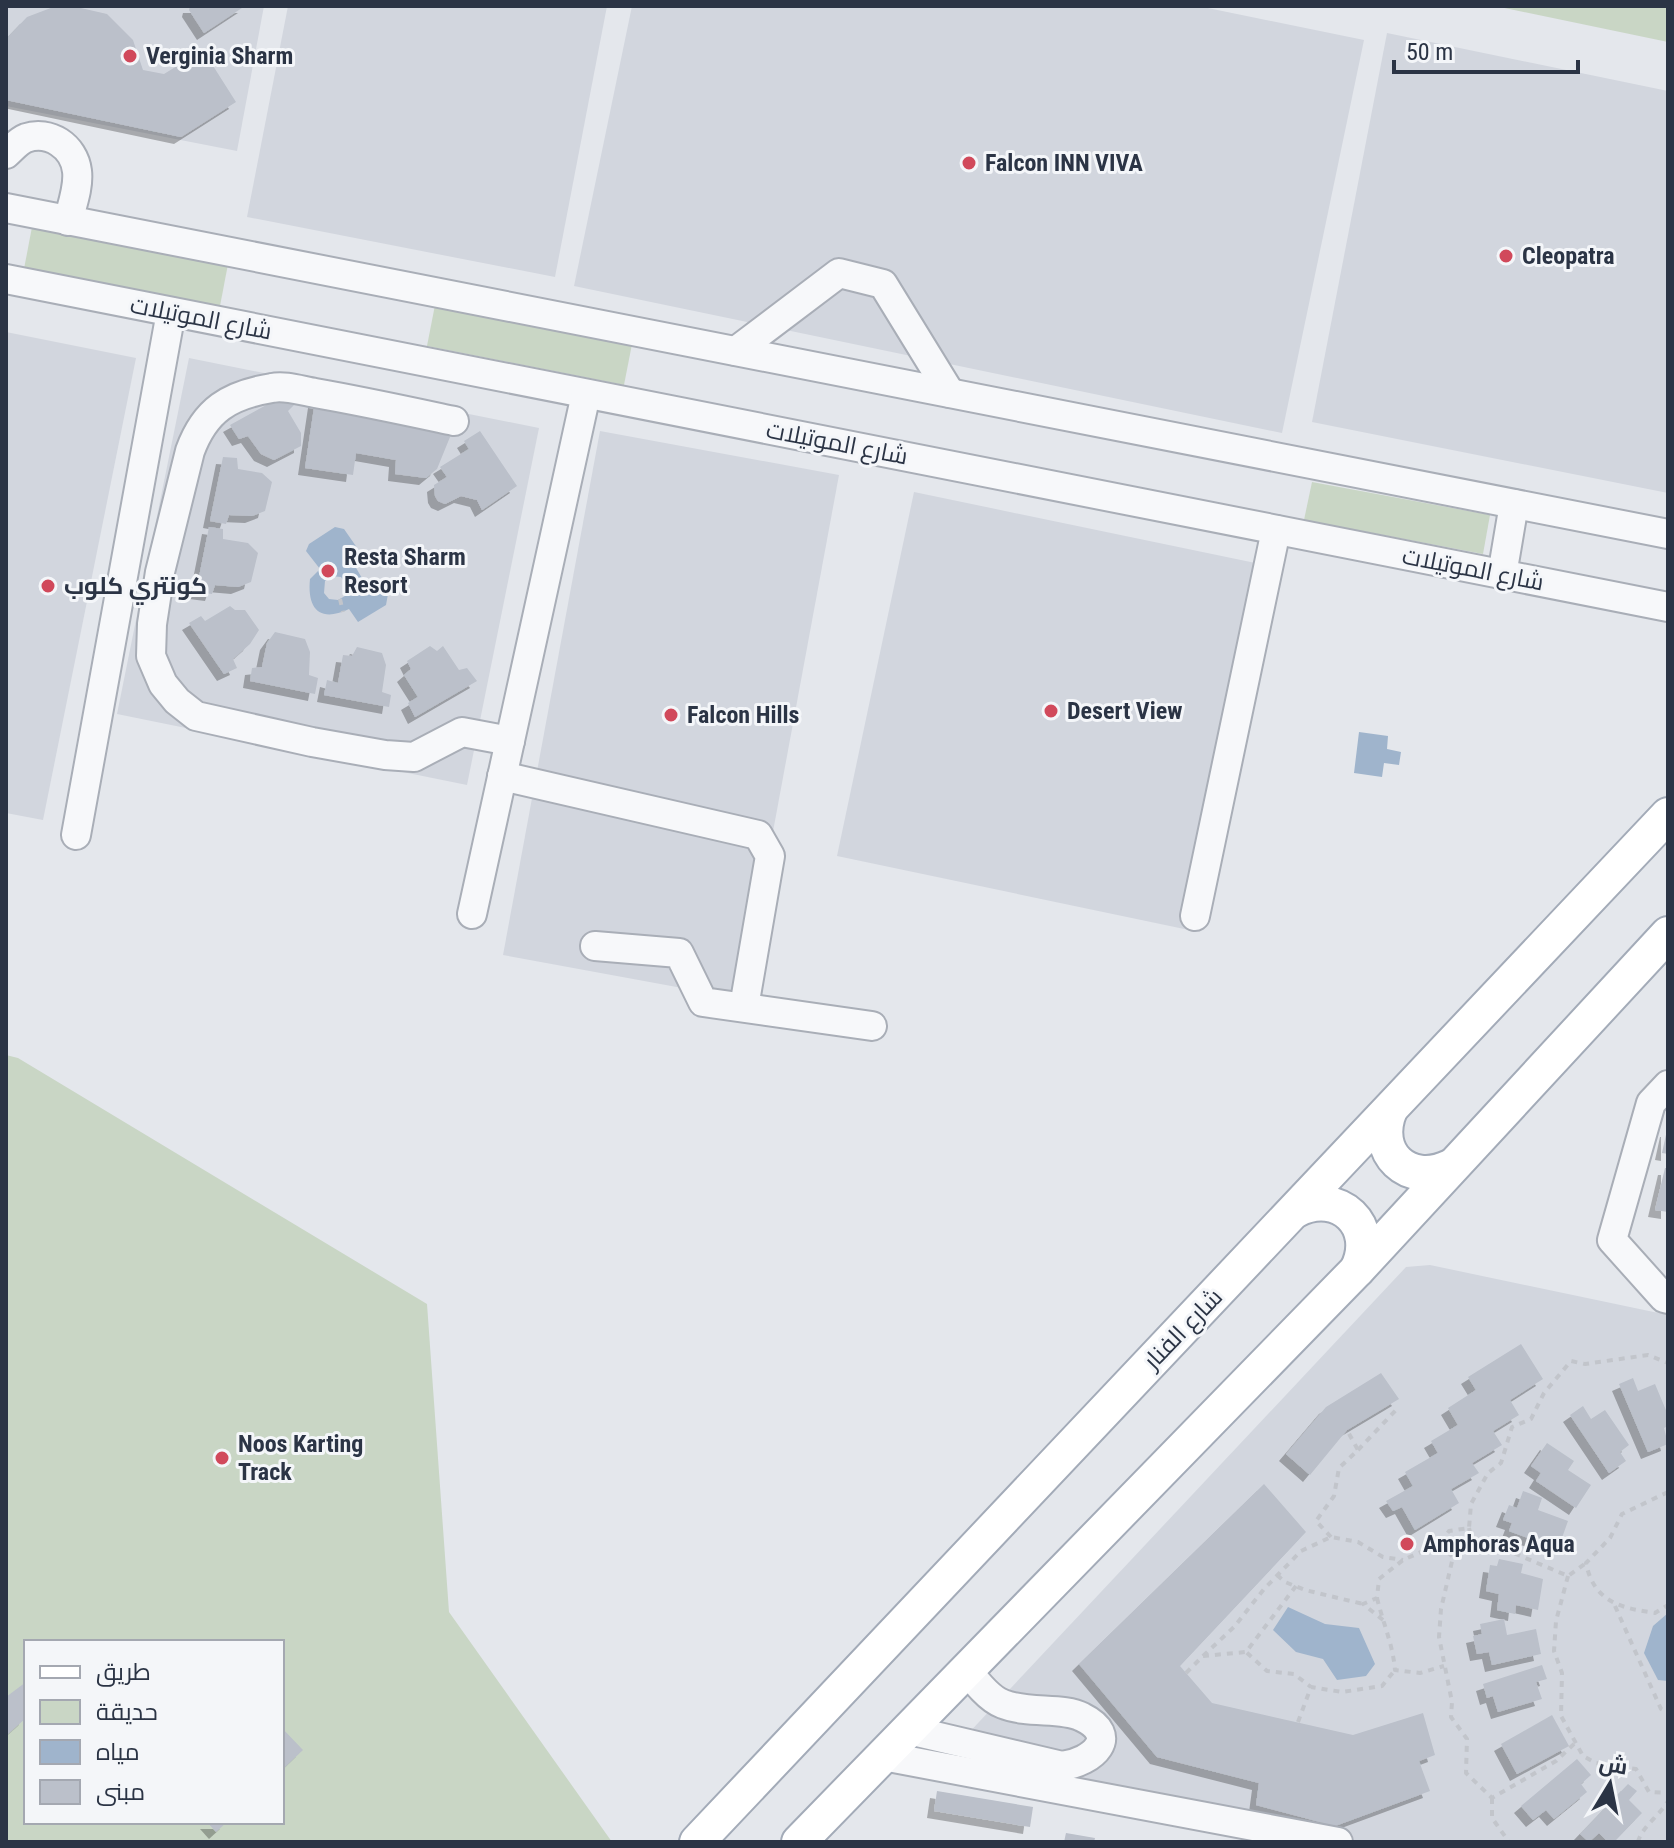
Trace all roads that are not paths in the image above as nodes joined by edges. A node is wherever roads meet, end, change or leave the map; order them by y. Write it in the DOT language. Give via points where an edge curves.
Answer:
graph roads {
  1 [pos="6,154"];
  2 [pos="6,208"];
  3 [pos="68,221"];
  4 [pos="6,279"];
  5 [pos="171,312"];
  6 [pos="736,351"];
  7 [pos="950,393"];
  8 [pos="586,394"];
  9 [pos="454,421"];
  10 [pos="1514,504"];
  11 [pos="1276,530"];
  12 [pos="1668,534"];
  13 [pos="1502,575"];
  14 [pos="1668,607"];
  15 [pos="510,741"];
  16 [pos="502,776"];
  17 [pos="1668,815"];
  18 [pos="76,835"];
  19 [pos="472,914"];
  20 [pos="1195,916"];
  21 [pos="1668,934"];
  22 [pos="595,946"];
  23 [pos="744,1007"];
  24 [pos="872,1026"];
  25 [pos="1668,1085"];
  26 [pos="1390,1110"];
  27 [pos="1450,1167"];
  28 [pos="1296,1210"];
  29 [pos="1357,1270"];
  30 [pos="1668,1299"];
  31 [pos="967,1670"];
  32 [pos="909,1730"];
  33 [pos="883,1756"];
  34 [pos="697,1842"];
  35 [pos="799,1842"];
  36 [pos="1338,1842"];
  1 -- 3 [label="street" via="36,136 60,141 70,150 77,171"];
  2 -- 3 [label="street"];
  3 -- 6 [label="street"];
  4 -- 5 [label="street, شارع الموتيلات"];
  5 -- 8 [label="street, شارع الموتيلات"];
  5 -- 18 [label="street"];
  6 -- 7 [label="street"];
  6 -- 7 [label="street" via="839,273 883,284"];
  7 -- 10 [label="street"];
  8 -- 11 [label="street, شارع الموتيلات"];
  8 -- 15 [label="street"];
  9 -- 15 [label="street" via="275,387 238,397 209,414 190,451 160,572 151,656 163,684 196,716 244,728 414,757 462,732"];
  10 -- 12 [label="street"];
  10 -- 13 [label="street"];
  11 -- 13 [label="street, شارع الموتيلات"];
  11 -- 20 [label="street"];
  13 -- 14 [label="street, شارع الموتيلات"];
  15 -- 16 [label="street"];
  16 -- 19 [label="street"];
  16 -- 23 [label="street" via="758,835 770,856"];
  17 -- 26 [label="main road, شارع الفنار"];
  21 -- 27 [label="main road"];
  22 -- 23 [label="street" via="679,953 703,1002"];
  23 -- 24 [label="street"];
  25 -- 30 [label="street" via="1651,1103 1612,1240"];
  26 -- 27 [label="main road" via="1386,1143 1398,1163 1429,1174"];
  26 -- 28 [label="main road, شارع الفنار"];
  27 -- 29 [label="main road"];
  28 -- 29 [label="main road" via="1331,1203 1351,1215 1363,1235 1363,1259"];
  28 -- 34 [label="main road, شارع الفنار"];
  29 -- 31 [label="main road"];
  31 -- 32 [label="main road"];
  31 -- 32 [label="street" via="999,1703 1086,1718 1100,1737 1096,1751 1083,1762 1062,1766"];
  32 -- 33 [label="main road"];
  33 -- 35 [label="main road"];
  33 -- 36 [label="street"];
}
